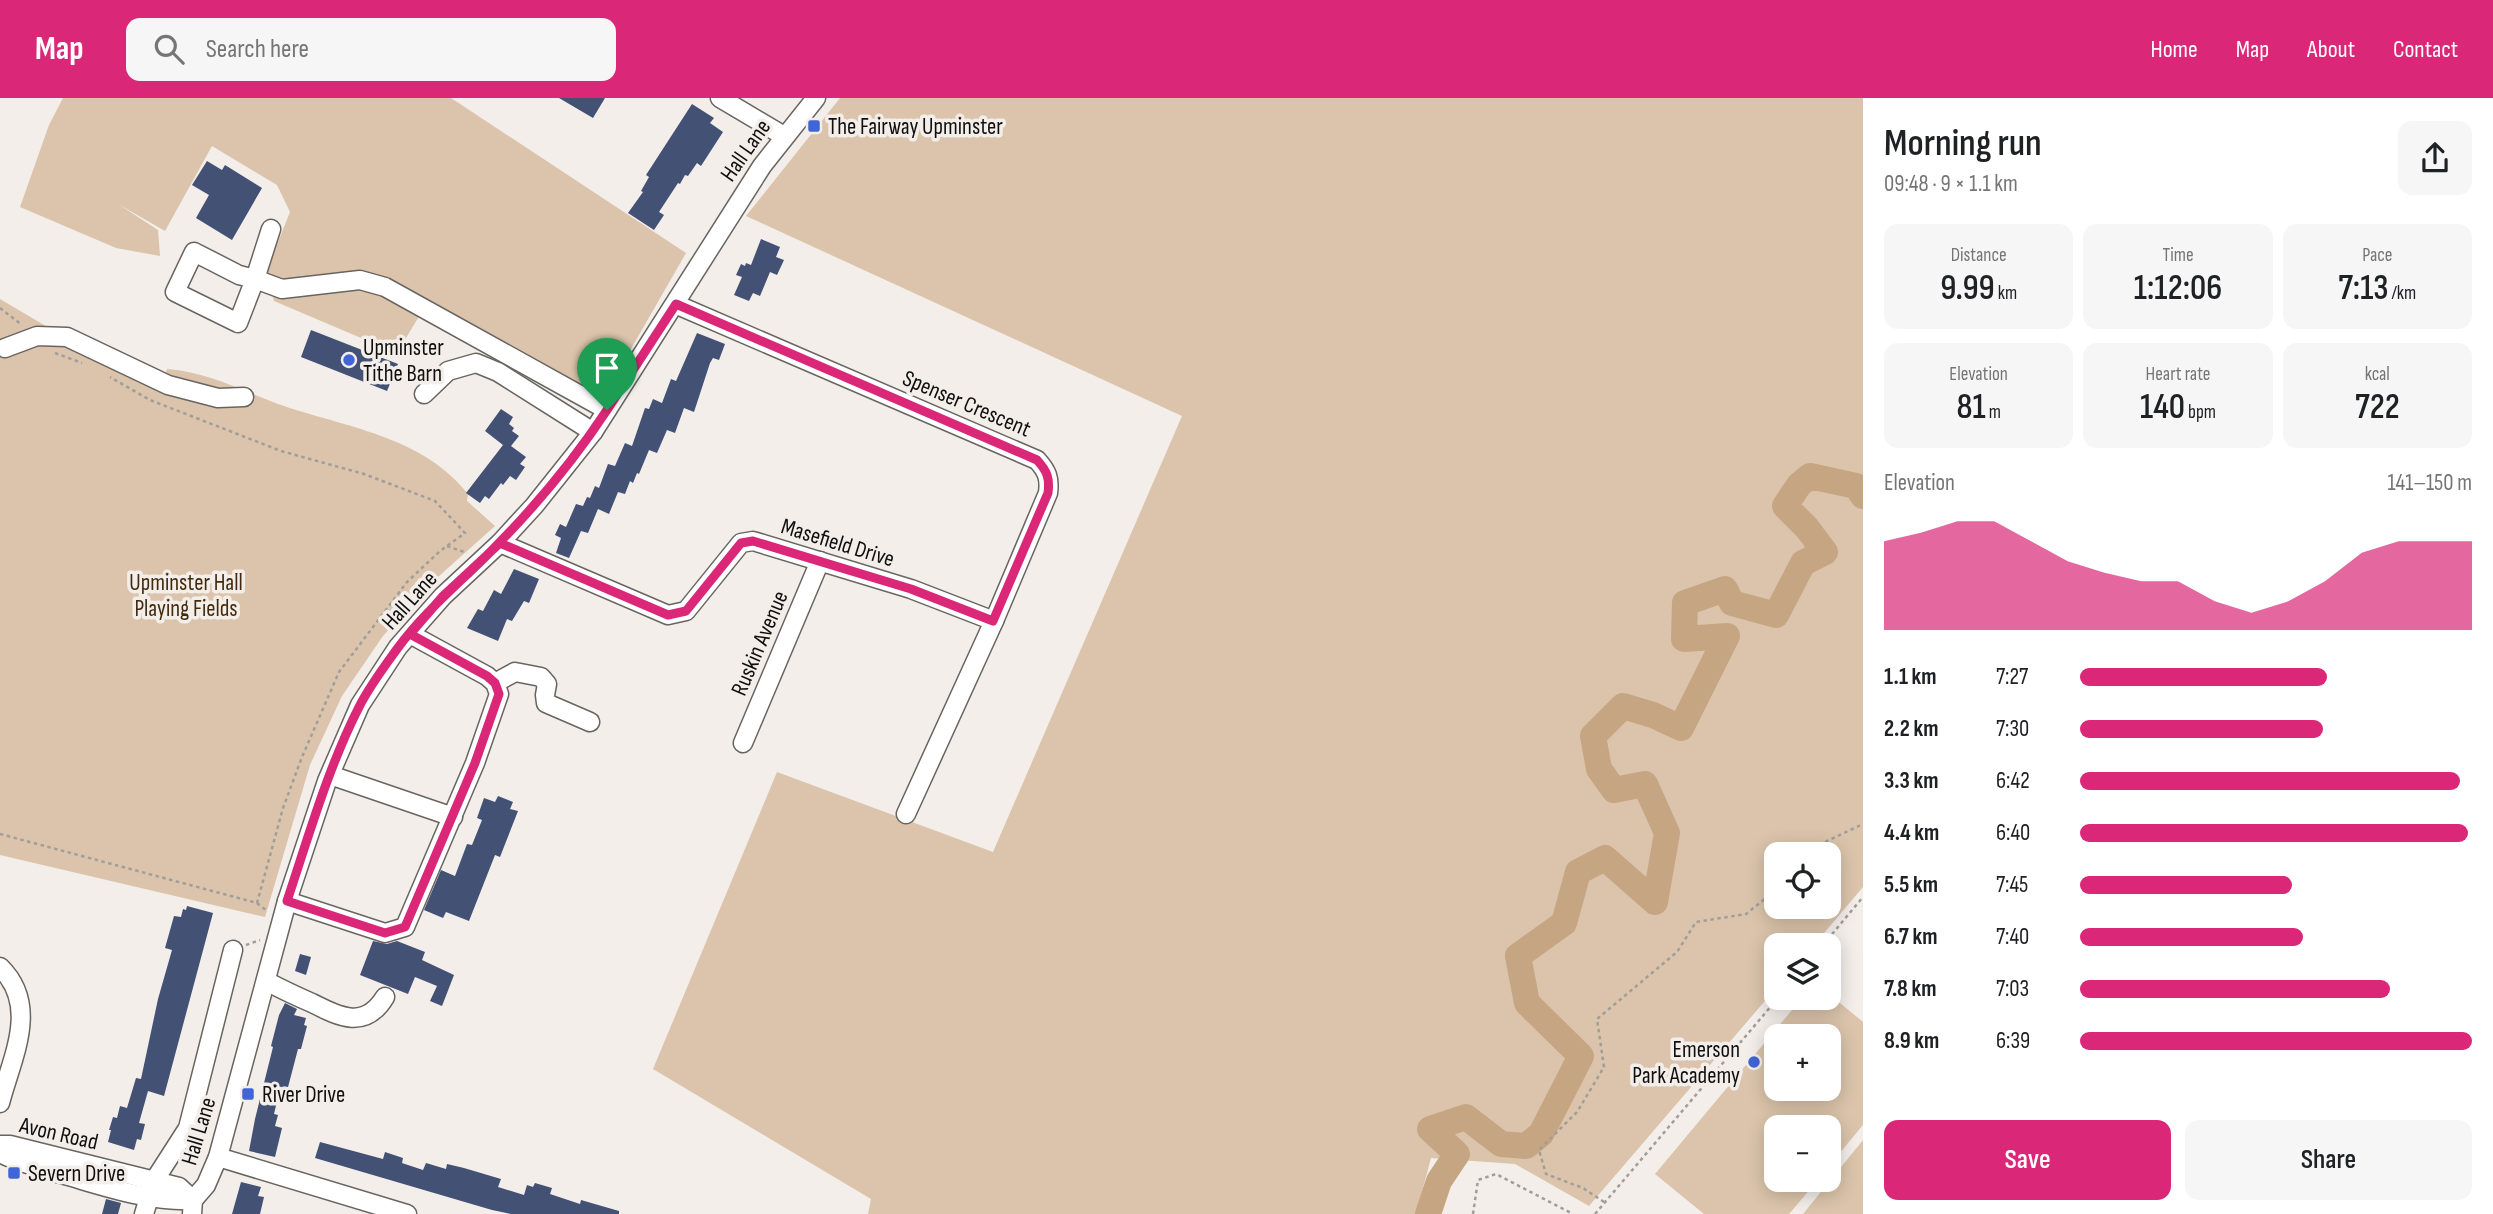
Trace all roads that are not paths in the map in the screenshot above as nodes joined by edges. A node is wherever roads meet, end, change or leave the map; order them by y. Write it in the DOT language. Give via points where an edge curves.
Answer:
graph roads {
  1 [pos="720,98"];
  2 [pos="816,98"];
  3 [pos="784,136"];
  4 [pos="271,229"];
  5 [pos="255,279"];
  6 [pos="676,304"];
  7 [pos="5,348"];
  8 [pos="424,394"];
  9 [pos="244,397"];
  10 [pos="607,410"];
  11 [pos="593,432"];
  12 [pos="500,543"];
  13 [pos="820,562"];
  14 [pos="993,621"];
  15 [pos="410,634"];
  16 [pos="495,683"];
  17 [pos="590,722"];
  18 [pos="743,743"];
  19 [pos="330,775"];
  20 [pos="906,814"];
  21 [pos="453,817"];
  22 [pos="287,901"];
  23 [pos="233,950"];
  24 [pos="0,967"];
  25 [pos="266,981"];
  26 [pos="385,997"];
  27 [pos="0,1103"];
  28 [pos="0,1145"];
  29 [pos="0,1153"];
  30 [pos="218,1157"];
  31 [pos="149,1197"];
  32 [pos="192,1207"];
  33 [pos="407,1214"];
  1 -- 3 [label="street"];
  2 -- 3 [label="street, Hall Lane"];
  3 -- 6 [label="street, Hall Lane"];
  4 -- 5 [label="street"];
  5 -- 5 [label="street" via="194,253 174,292 239,323"];
  5 -- 10 [label="street" via="282,289 360,280 386,287"];
  6 -- 10 [label="street, Hall Lane"];
  6 -- 14 [label="street, Spenser Crescent" via="1037,460 1046,470 1048,493"];
  7 -- 9 [label="street" via="37,336 67,337 168,385 218,398"];
  8 -- 11 [label="street" via="448,371 476,363"];
  10 -- 11 [label="street, Hall Lane"];
  11 -- 12 [label="street, Hall Lane"];
  12 -- 13 [label="street, Masefield Drive" via="668,615 686,611 741,543 753,541"];
  12 -- 15 [label="street, Hall Lane"];
  13 -- 14 [label="street, Masefield Drive" via="911,589"];
  13 -- 18 [label="street, Ruskin Avenue"];
  14 -- 20 [label="street, Spenser Crescent"];
  15 -- 16 [label="street"];
  15 -- 19 [label="street, Hall Lane" via="360,705"];
  16 -- 17 [label="street" via="521,671 541,677 547,684 546,703"];
  16 -- 21 [label="street" via="499,694"];
  19 -- 21 [label="street"];
  19 -- 22 [label="street, Hall Lane"];
  21 -- 22 [label="street" via="405,927 385,933"];
  22 -- 25 [label="street, Hall Lane"];
  23 -- 31 [label="street, Hall Lane" via="188,1128"];
  24 -- 27 [label="street" via="17,989 22,1019"];
  25 -- 26 [label="street" via="348,1018 372,1013"];
  25 -- 30 [label="street, Hall Lane"];
  28 -- 31 [label="street, Avon Road"];
  29 -- 31 [label="street, Avon Road"];
  30 -- 32 [label="street, Hall Lane"];
  30 -- 33 [label="street"];
  31 -- 32 [label="street, Avon Road" via="179,1187"];
}
